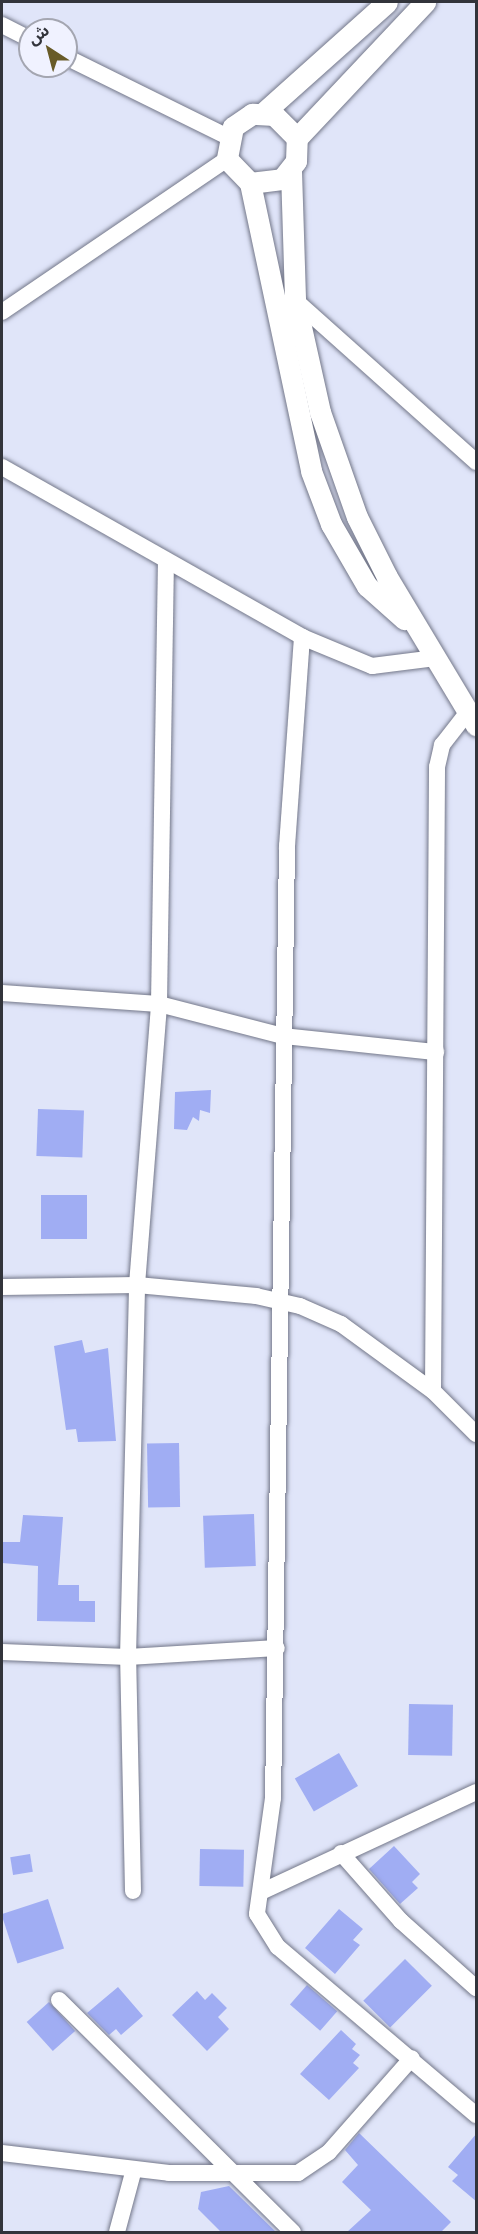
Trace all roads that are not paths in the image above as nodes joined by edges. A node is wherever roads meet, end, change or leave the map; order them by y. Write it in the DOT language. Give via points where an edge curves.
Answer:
graph roads {
  1 [pos="387,2"];
  2 [pos="425,2"];
  3 [pos="2,25"];
  4 [pos="18,33"];
  5 [pos="78,63"];
  6 [pos="263,113"];
  7 [pos="228,137"];
  8 [pos="297,138"];
  9 [pos="227,159"];
  10 [pos="291,171"];
  11 [pos="250,183"];
  12 [pos="295,300"];
  13 [pos="2,312"];
  14 [pos="477,462"];
  15 [pos="2,467"];
  16 [pos="166,561"];
  17 [pos="414,627"];
  18 [pos="303,637"];
  19 [pos="435,658"];
  20 [pos="472,719"];
  21 [pos="2,993"];
  22 [pos="159,1004"];
  23 [pos="283,1036"];
  24 [pos="436,1052"];
  25 [pos="137,1285"];
  26 [pos="2,1287"];
  27 [pos="280,1301"];
  28 [pos="433,1391"];
  29 [pos="477,1434"];
  30 [pos="277,1648"];
  31 [pos="2,1652"];
  32 [pos="128,1657"];
  33 [pos="477,1792"];
  34 [pos="341,1853"];
  35 [pos="133,1891"];
  36 [pos="263,1891"];
  37 [pos="477,1988"];
  38 [pos="59,2000"];
  39 [pos="412,2058"];
  40 [pos="477,2115"];
  41 [pos="2,2153"];
  42 [pos="134,2169"];
  43 [pos="238,2176"];
  44 [pos="117,2232"];
  45 [pos="293,2232"];
  1 -- 6 [label="street"];
  2 -- 8 [label="street"];
  3 -- 4 [label="street"];
  5 -- 7 [label="street"];
  6 -- 7 [label="street" via="242,119"];
  6 -- 8 [label="street" via="284,120"];
  7 -- 9 [label="street"];
  8 -- 10 [label="street"];
  9 -- 11 [label="street"];
  9 -- 13 [label="street"];
  10 -- 11 [label="street" via="272,183"];
  10 -- 12 [label="street"];
  11 -- 17 [label="street" via="294,409 331,524 367,586"];
  12 -- 14 [label="street"];
  12 -- 17 [label="street" via="336,460 357,517"];
  15 -- 16 [label="street"];
  16 -- 18 [label="street"];
  16 -- 22 [label="street"];
  17 -- 19 [label="street"];
  18 -- 19 [label="street" via="372,666"];
  18 -- 23 [label="street" via="293,729"];
  19 -- 20 [label="street"];
  20 -- 24 [label="street" via="441,745 437,767"];
  21 -- 22 [label="street"];
  22 -- 23 [label="street"];
  22 -- 25 [label="street"];
  23 -- 24 [label="street"];
  23 -- 27 [label="street"];
  24 -- 28 [label="street"];
  25 -- 26 [label="street"];
  25 -- 27 [label="street"];
  25 -- 32 [label="street"];
  27 -- 28 [label="street" via="341,1324"];
  27 -- 30 [label="street"];
  28 -- 29 [label="street"];
  30 -- 32 [label="street"];
  30 -- 36 [label="street" via="273,1798"];
  31 -- 32 [label="street"];
  32 -- 35 [label="street"];
  33 -- 34 [label="street"];
  34 -- 36 [label="street"];
  34 -- 37 [label="street" via="401,1921"];
  36 -- 39 [label="street" via="257,1914 278,1947"];
  38 -- 43 [label="street"];
  39 -- 40 [label="street"];
  39 -- 43 [label="street" via="311,2167 298,2173"];
  41 -- 42 [label="street"];
  42 -- 43 [label="street"];
  42 -- 44 [label="street"];
  43 -- 45 [label="street"];
}
